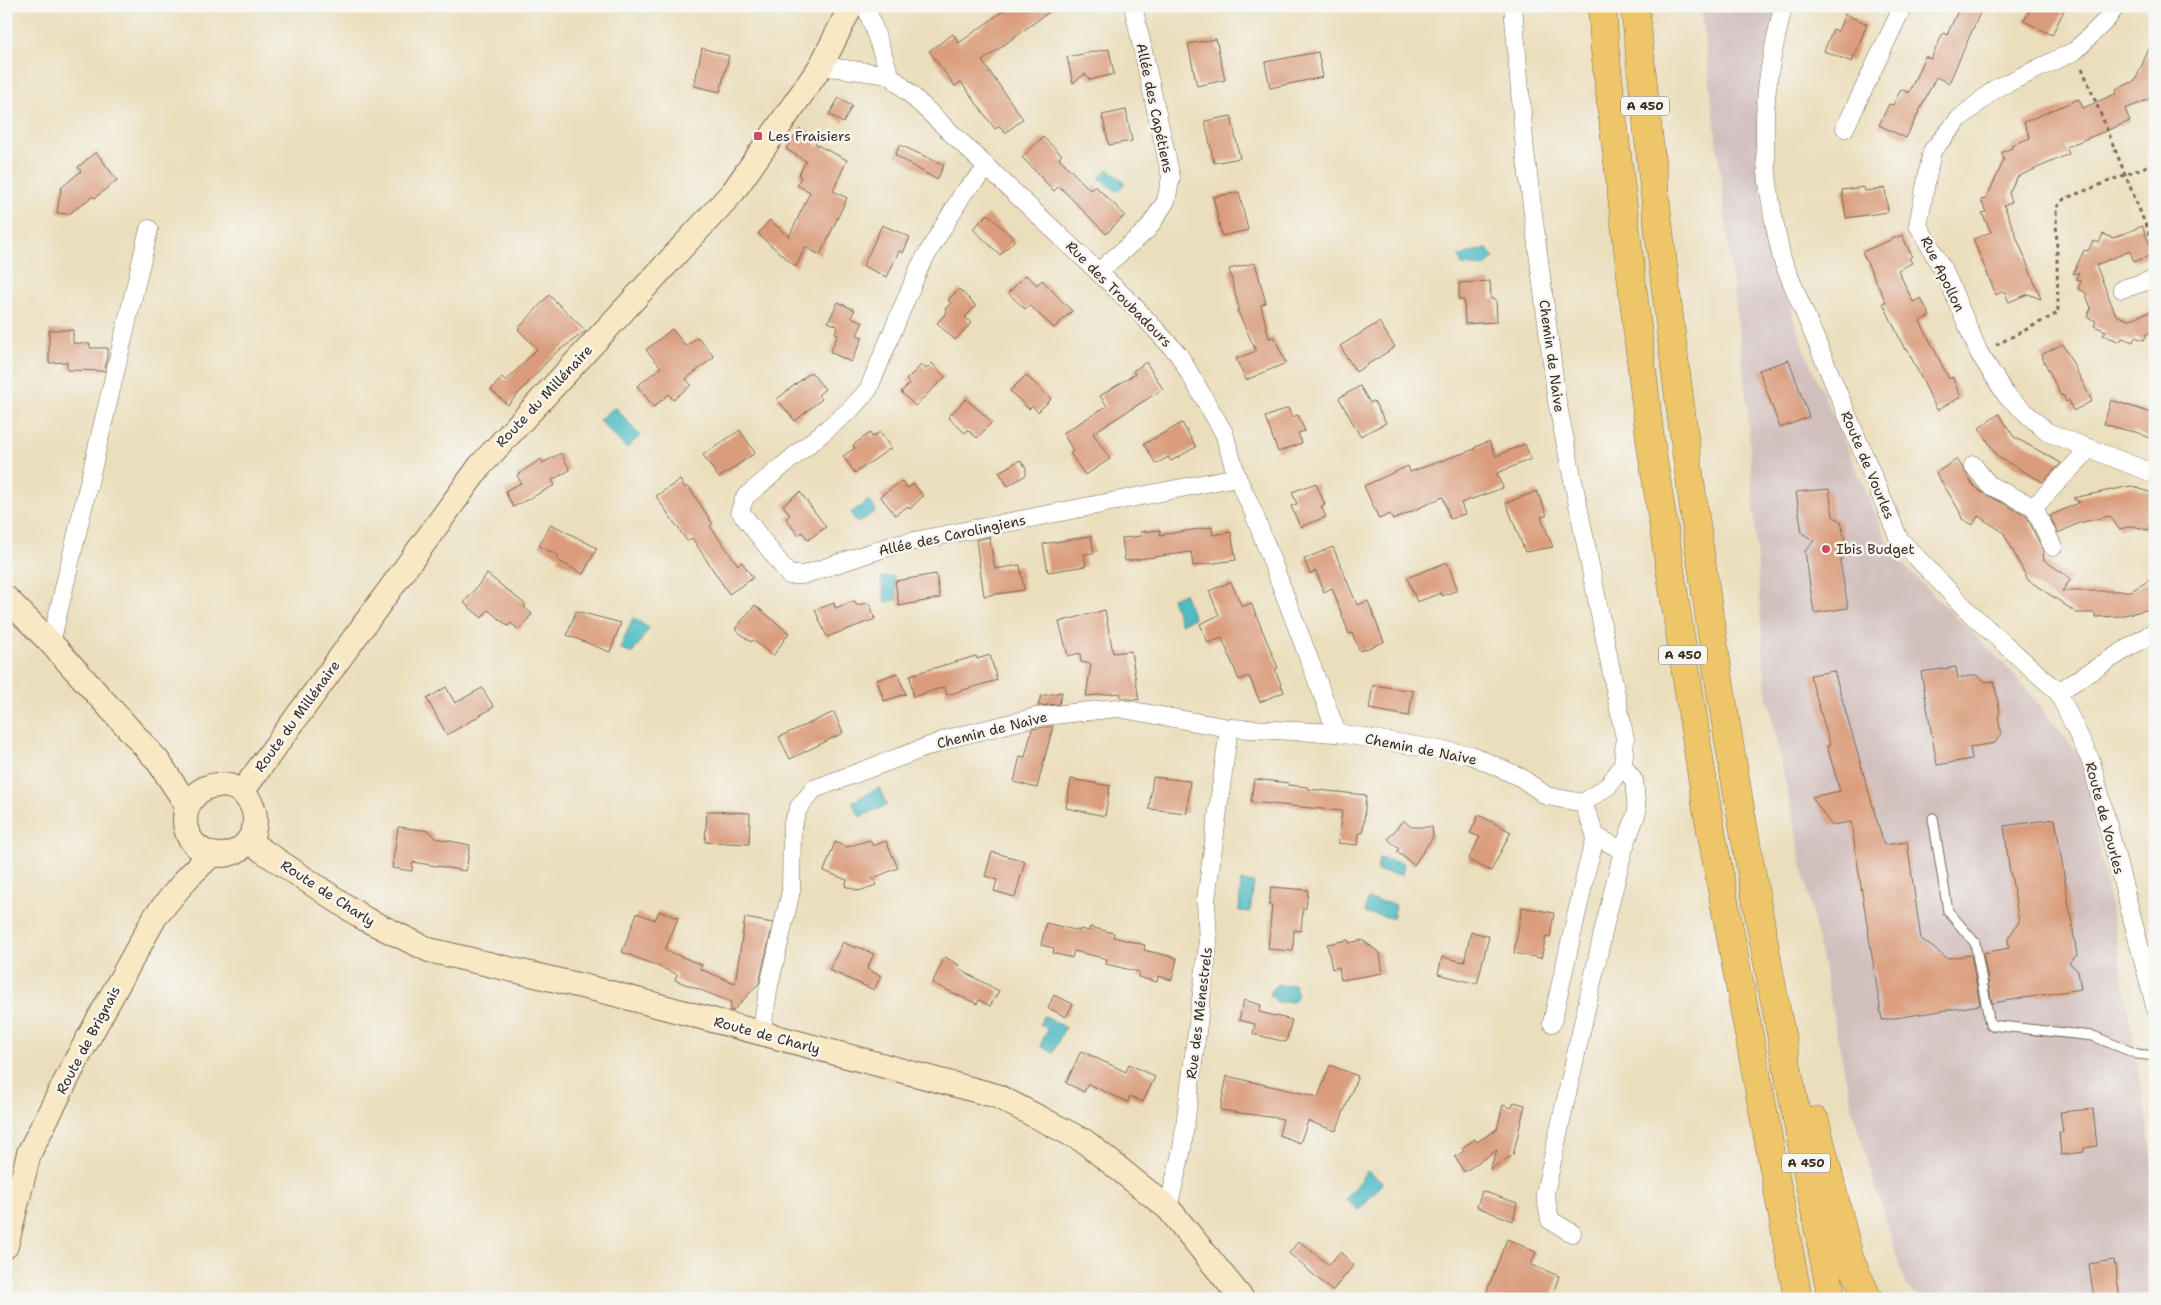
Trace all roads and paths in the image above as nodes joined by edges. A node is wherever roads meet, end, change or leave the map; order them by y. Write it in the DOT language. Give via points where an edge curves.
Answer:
graph roads {
  1 [pos="851,6"];
  2 [pos="866,6"];
  3 [pos="1133,6"];
  4 [pos="1514,6"];
  5 [pos="1602,6"];
  6 [pos="1635,6"];
  7 [pos="1783,6"];
  8 [pos="1903,6"];
  9 [pos="2116,6"];
  10 [pos="2075,52"];
  11 [pos="821,66"];
  12 [pos="890,75"];
  13 [pos="1845,128"];
  14 [pos="2155,163"];
  15 [pos="988,168"];
  16 [pos="2125,174"];
  17 [pos="149,229"];
  18 [pos="2155,248"];
  19 [pos="1098,272"];
  20 [pos="2155,279"];
  21 [pos="2122,289"];
  22 [pos="1979,353"];
  23 [pos="2090,448"];
  24 [pos="1973,465"];
  25 [pos="2155,474"];
  26 [pos="1237,477"];
  27 [pos="2034,508"];
  28 [pos="2053,547"];
  29 [pos="6,598"];
  30 [pos="2155,631"];
  31 [pos="51,643"];
  32 [pos="2058,692"];
  33 [pos="1229,728"];
  34 [pos="1337,733"];
  35 [pos="1623,765"];
  36 [pos="242,792"];
  37 [pos="193,798"];
  38 [pos="1583,803"];
  39 [pos="1933,818"];
  40 [pos="1596,836"];
  41 [pos="248,841"];
  42 [pos="1623,851"];
  43 [pos="210,854"];
  44 [pos="2155,1006"];
  45 [pos="1552,1023"];
  46 [pos="1780,1027"];
  47 [pos="761,1034"];
  48 [pos="2155,1056"];
  49 [pos="1168,1208"];
  50 [pos="1572,1233"];
  51 [pos="6,1246"];
  52 [pos="1242,1299"];
  53 [pos="1798,1299"];
  54 [pos="1832,1299"];
  55 [pos="1868,1299"];
  1 -- 11 [label="main road, Route du Millénaire"];
  2 -- 12 [label="street, Rue des Troubadours"];
  3 -- 19 [label="street, Allée des Capétiens" via="1171,177 1166,201 1148,229"];
  4 -- 35 [label="street, Chemin de Naive" via="1525,151 1558,401 1626,739"];
  5 -- 53 [label="highway, A 450" via="1650,439 1707,809"];
  6 -- 46 [label="highway, A 450" via="1682,427 1727,730"];
  7 -- 32 [label="street, Route de Vourles" via="1768,80 1765,125 1771,215 1782,259 1899,539 1970,613"];
  8 -- 13 [label="street"];
  9 -- 10 [label="street, Rue Apollon"];
  10 -- 16 [label="path"];
  10 -- 22 [label="street, Rue Apollon" via="1996,89 1959,119 1932,150 1918,225 1946,275"];
  11 -- 12 [label="street"];
  11 -- 36 [label="main road, Route du Millénaire" via="733,192 480,466"];
  12 -- 15 [label="street, Rue des Troubadours"];
  14 -- 16 [label="path"];
  15 -- 19 [label="street, Rue des Troubadours"];
  15 -- 26 [label="street, Allée des Carolingiens" via="964,192 920,266 868,390 850,410 744,496 740,511 789,574 803,575 894,545"];
  16 -- 18 [label="path"];
  16 -- 22 [label="path" via="2064,199 2056,208 2058,313"];
  17 -- 31 [label="street"];
  19 -- 26 [label="street, Rue des Troubadours" via="1179,355 1224,433"];
  20 -- 21 [label="street"];
  22 -- 23 [label="street, Rue Apollon" via="2006,395 2046,432"];
  23 -- 25 [label="street, Rue Apollon"];
  23 -- 27 [label="street"];
  24 -- 27 [label="street" via="1989,485"];
  26 -- 34 [label="street, Rue des Troubadours"];
  27 -- 28 [label="street"];
  29 -- 31 [label="main road"];
  30 -- 32 [label="street"];
  31 -- 37 [label="main road"];
  32 -- 44 [label="street, Route de Vourles" via="2091,761"];
  33 -- 34 [label="street, Chemin de Naive"];
  33 -- 47 [label="street, Chemin de Naive" via="1117,708 1036,717 950,738 814,789 799,807 792,826 791,891"];
  33 -- 49 [label="street, Rue des Ménestrels" via="1206,900 1207,955 1182,1149"];
  34 -- 38 [label="street, Chemin de Naive" via="1471,756 1520,777 1547,796"];
  35 -- 38 [label="street, Chemin de Naive" via="1608,786"];
  35 -- 42 [label="street" via="1634,780 1637,812"];
  36 -- 37 [label="main road" via="232,787 209,786"];
  36 -- 41 [label="main road" via="254,810 253,832"];
  37 -- 43 [label="main road" via="184,817 186,830 191,841"];
  38 -- 40 [label="street"];
  39 -- 48 [label="lane" via="1948,911 1975,943 1990,1024 2093,1036 2137,1054"];
  40 -- 42 [label="street"];
  40 -- 45 [label="street"];
  41 -- 43 [label="main road" via="231,854"];
  41 -- 47 [label="main road, Route de Charly" via="365,919 429,950 611,993"];
  42 -- 50 [label="street" via="1545,1193 1550,1220"];
  43 -- 51 [label="main road, Route de Brignais" via="155,917 69,1075 29,1153"];
  46 -- 54 [label="highway, A 450"];
  46 -- 55 [label="highway" via="1802,1056 1850,1260"];
  47 -- 49 [label="main road, Route de Charly" via="997,1096 1084,1141"];
  49 -- 52 [label="main road, Route de Charly"];
}
